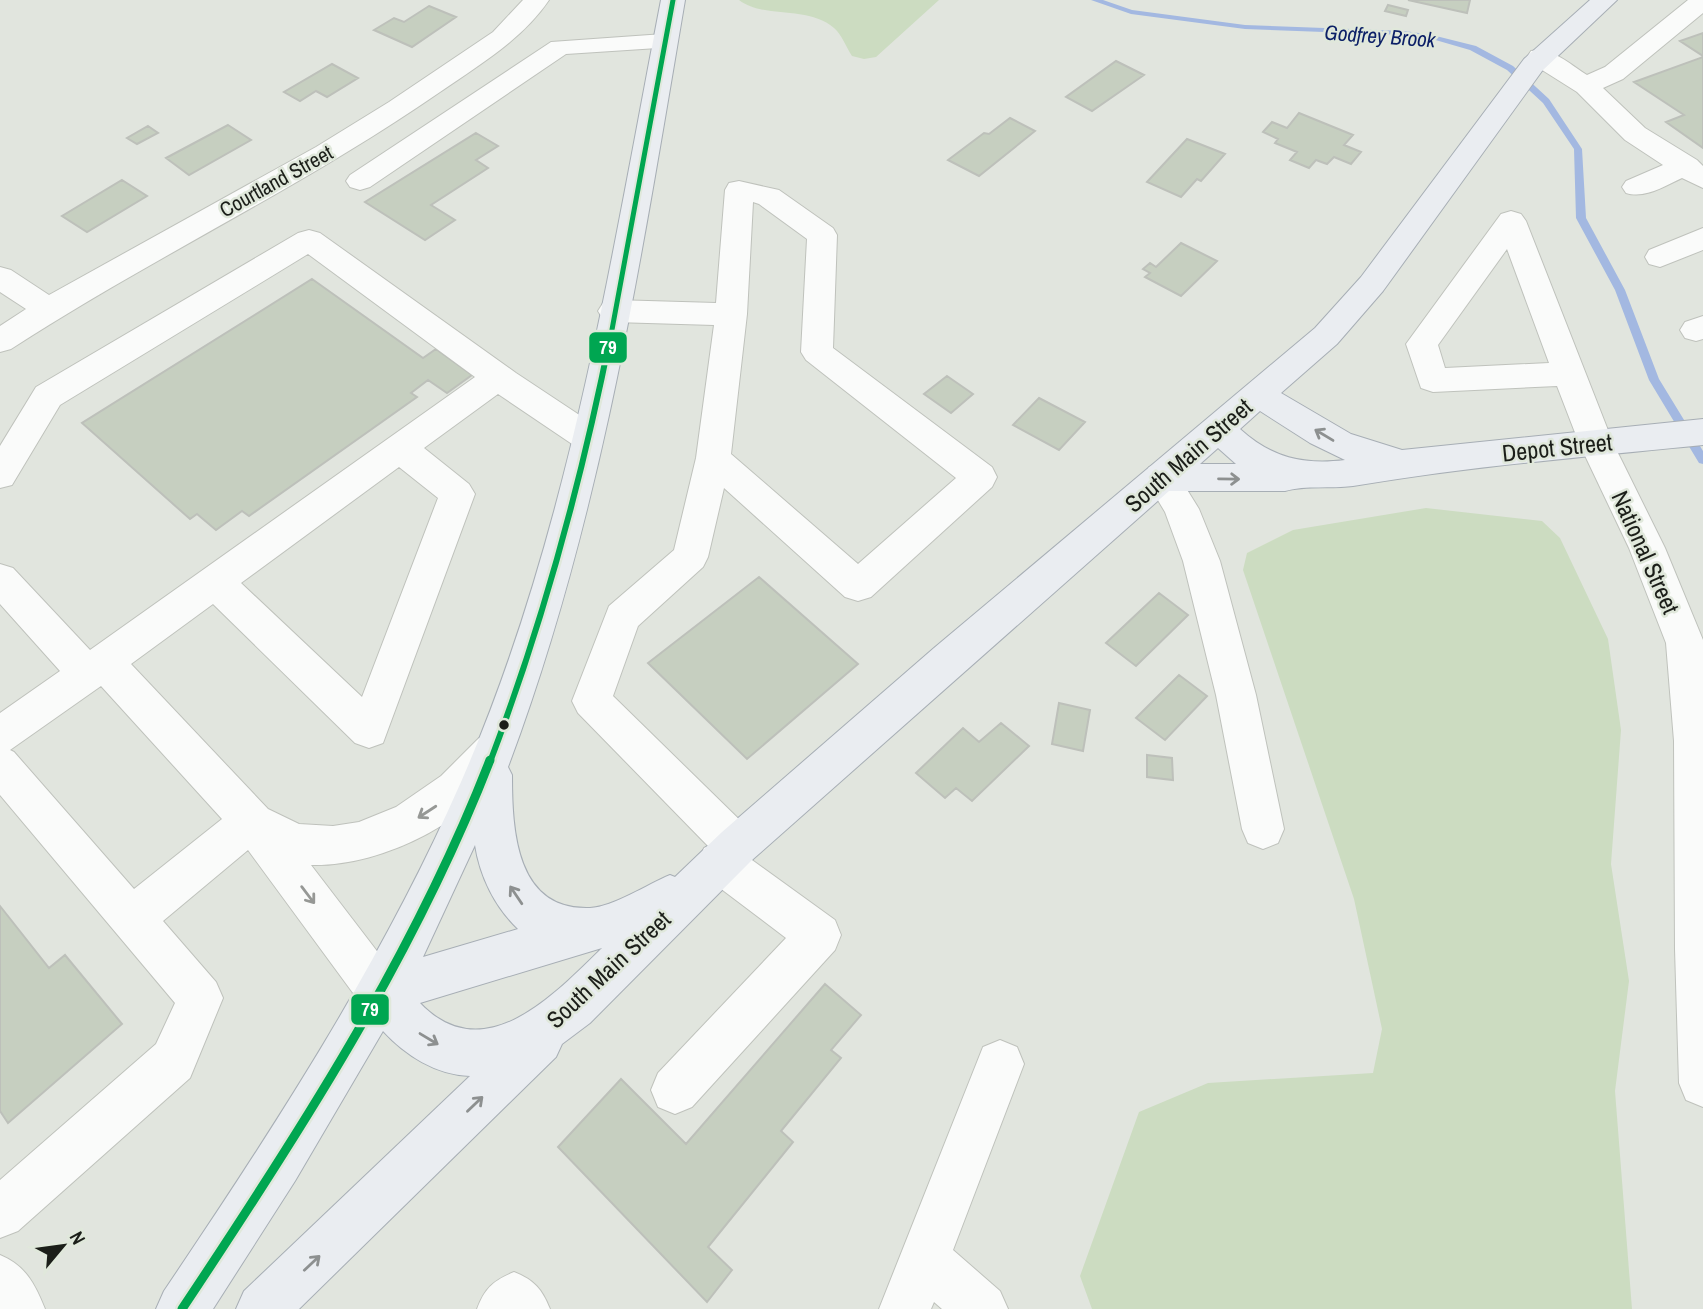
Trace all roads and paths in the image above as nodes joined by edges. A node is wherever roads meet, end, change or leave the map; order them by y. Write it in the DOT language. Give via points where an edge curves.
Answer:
graph roads {
  1 [pos="537,0"];
  2 [pos="673,0"];
  3 [pos="1703,0"];
  4 [pos="1598,2"];
  5 [pos="664,42"];
  6 [pos="1529,70"];
  7 [pos="1586,86"];
  8 [pos="1695,172"];
  9 [pos="360,181"];
  10 [pos="1636,187"];
  11 [pos="1703,238"];
  12 [pos="1660,257"];
  13 [pos="0,276"];
  14 [pos="48,309"];
  15 [pos="614,311"];
  16 [pos="731,314"];
  17 [pos="0,341"];
  18 [pos="1569,374"];
  19 [pos="498,377"];
  20 [pos="1258,394"];
  21 [pos="1219,428"];
  22 [pos="1703,432"];
  23 [pos="587,437"];
  24 [pos="1596,443"];
  25 [pos="400,448"];
  26 [pos="713,458"];
  27 [pos="1411,461"];
  28 [pos="0,475"];
  29 [pos="1314,475"];
  30 [pos="1161,477"];
  31 [pos="0,579"];
  32 [pos="215,582"];
  33 [pos="95,668"];
  34 [pos="0,736"];
  35 [pos="494,749"];
  36 [pos="0,765"];
  37 [pos="252,821"];
  38 [pos="1263,829"];
  39 [pos="728,854"];
  40 [pos="132,918"];
  41 [pos="596,929"];
  42 [pos="380,992"];
  43 [pos="574,1007"];
  44 [pos="1000,1064"];
  45 [pos="1703,1083"];
  46 [pos="675,1090"];
  47 [pos="0,1213"];
  48 [pos="925,1260"];
  49 [pos="0,1281"];
  50 [pos="19,1309"];
  51 [pos="182,1309"];
  52 [pos="262,1309"];
  53 [pos="503,1309"];
  54 [pos="524,1309"];
  55 [pos="905,1309"];
  56 [pos="982,1309"];
  1 -- 14 [label="street, Courtland Street" via="502,37 399,108"];
  2 -- 5 [label="main road"];
  3 -- 7 [label="street" via="1614,73"];
  4 -- 6 [label="main road, South Main Street"];
  5 -- 9 [label="street" via="561,47"];
  5 -- 15 [label="main road"];
  6 -- 7 [label="street"];
  6 -- 20 [label="main road, South Main Street" via="1364,295 1326,336"];
  7 -- 8 [label="street" via="1635,134"];
  8 -- 10 [label="street"];
  11 -- 12 [label="street"];
  13 -- 14 [label="street"];
  14 -- 17 [label="street, Courtland Street"];
  15 -- 16 [label="street"];
  15 -- 23 [label="main road"];
  16 -- 26 [label="street"];
  16 -- 26 [label="street" via="739,190 769,197 822,235 817,352 980,477 858,586"];
  18 -- 18 [label="street, National Street" via="1433,380 1422,344 1511,221"];
  18 -- 24 [label="street, National Street"];
  19 -- 23 [label="street"];
  19 -- 25 [label="street"];
  19 -- 28 [label="street" via="309,240 48,396"];
  20 -- 21 [label="main road, South Main Street"];
  27 -- 20 [label="main road, Depot Street, one-way" via="1346,447"];
  21 -- 29 [label="main road, Depot Street" via="1240,450 1263,464"];
  21 -- 30 [label="main road, South Main Street"];
  22 -- 24 [label="main road, Depot Street"];
  23 -- 35 [label="main road" via="529,654"];
  24 -- 27 [label="main road, Depot Street"];
  24 -- 45 [label="street, National Street" via="1647,548 1685,643 1694,741"];
  25 -- 32 [label="street"];
  25 -- 32 [label="street" via="457,494 369,730"];
  26 -- 39 [label="street" via="690,557 622,617 592,701"];
  27 -- 29 [label="main road, Depot Street"];
  30 -- 29 [label="main road, one-way"];
  30 -- 38 [label="street" via="1196,540 1244,724"];
  30 -- 39 [label="main road, South Main Street"];
  31 -- 33 [label="street"];
  32 -- 33 [label="street"];
  33 -- 34 [label="street"];
  33 -- 37 [label="street"];
  35 -- 37 [label="street, one-way" via="430,810 364,840 307,845 282,838"];
  41 -- 35 [label="main road, one-way" via="565,929 538,919 509,884 497,853 491,815"];
  35 -- 42 [label="main road" via="440,875"];
  36 -- 40 [label="street"];
  37 -- 40 [label="street"];
  37 -- 42 [label="street, one-way"];
  39 -- 41 [label="main road, South Main Street" via="657,903"];
  39 -- 43 [label="main road, South Main Street"];
  39 -- 46 [label="street" via="819,935"];
  40 -- 47 [label="street" via="200,998 173,1061"];
  41 -- 42 [label="main road, South Main Street"];
  42 -- 43 [label="main road, South Main Street, one-way" via="426,1039 461,1052 513,1046"];
  42 -- 51 [label="main road" via="272,1174"];
  52 -- 43 [label="main road, one-way"];
  44 -- 48 [label="street"];
  48 -- 55 [label="street"];
  48 -- 56 [label="street"];
  49 -- 50 [label="street"];
  53 -- 54 [label="street" via="514,1298"];
}
